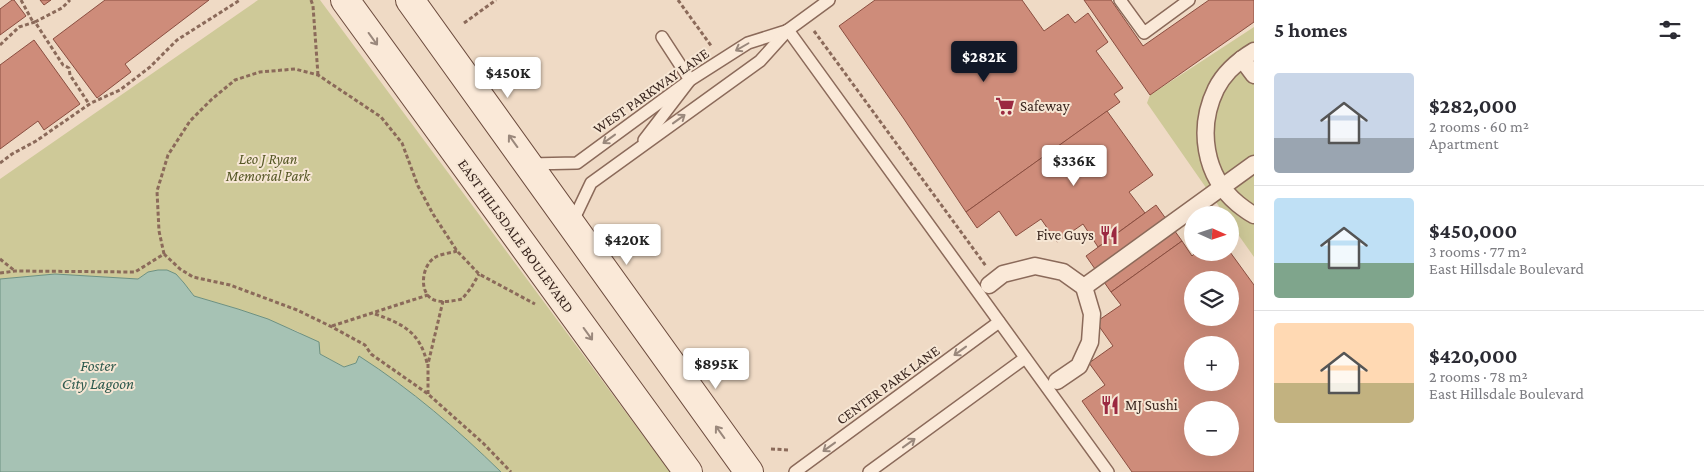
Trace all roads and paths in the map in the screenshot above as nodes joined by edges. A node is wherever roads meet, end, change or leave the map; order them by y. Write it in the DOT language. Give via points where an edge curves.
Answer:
graph roads {
  1 [pos="21,0"];
  2 [pos="70,0"];
  3 [pos="240,0"];
  4 [pos="311,0"];
  5 [pos="345,0"];
  6 [pos="410,0"];
  7 [pos="496,0"];
  8 [pos="678,0"];
  9 [pos="829,0"];
  10 [pos="1120,0"];
  11 [pos="1189,0"];
  12 [pos="34,22"];
  13 [pos="464,23"];
  14 [pos="788,30"];
  15 [pos="816,35"];
  16 [pos="662,37"];
  17 [pos="0,45"];
  18 [pos="712,47"];
  19 [pos="1248,55"];
  20 [pos="318,75"];
  21 [pos="1254,75"];
  22 [pos="690,80"];
  23 [pos="89,104"];
  24 [pos="636,150"];
  25 [pos="0,163"];
  26 [pos="529,164"];
  27 [pos="1254,164"];
  28 [pos="1222,188"];
  29 [pos="1254,215"];
  30 [pos="571,224"];
  31 [pos="457,251"];
  32 [pos="164,254"];
  33 [pos="0,259"];
  34 [pos="16,271"];
  35 [pos="0,274"];
  36 [pos="479,274"];
  37 [pos="992,282"];
  38 [pos="1084,287"];
  39 [pos="428,295"];
  40 [pos="443,301"];
  41 [pos="540,312"];
  42 [pos="374,314"];
  43 [pos="999,322"];
  44 [pos="332,327"];
  45 [pos="1025,358"];
  46 [pos="428,364"];
  47 [pos="1057,380"];
  48 [pos="428,394"];
  49 [pos="771,449"];
  50 [pos="790,450"];
  51 [pos="511,472"];
  52 [pos="688,472"];
  53 [pos="749,472"];
  54 [pos="795,472"];
  55 [pos="869,472"];
  56 [pos="1108,472"];
  1 -- 12 [label="path"];
  2 -- 12 [label="path" via="62,8"];
  3 -- 23 [label="path" via="177,40 120,90"];
  4 -- 20 [label="path"];
  5 -- 52 [label="main road, EAST HILLSDALE BOULEVARD, one-way"];
  26 -- 6 [label="main road, one-way"];
  7 -- 13 [label="path"];
  8 -- 18 [label="path"];
  9 -- 14 [label="lane, WEST PARKWAY LANE"];
  10 -- 11 [label="lane" via="1144,33"];
  12 -- 17 [label="path" via="19,27"];
  12 -- 23 [label="path" via="63,66 69,68 70,75"];
  14 -- 22 [label="lane, WEST PARKWAY LANE, one-way" via="748,44"];
  24 -- 14 [label="lane, WEST PARKWAY LANE, one-way" via="760,61"];
  14 -- 43 [label="lane"];
  15 -- 37 [label="path"];
  16 -- 22 [label="lane"];
  19 -- 21 [label="street"];
  19 -- 28 [label="street" via="1232,67 1217,87 1207,111 1205,138 1209,162"];
  20 -- 31 [label="path" via="381,117 402,143 418,186"];
  20 -- 32 [label="path" via="295,69 260,72 235,80 190,121 168,155 157,191"];
  22 -- 24 [label="lane"];
  22 -- 26 [label="lane, WEST PARKWAY LANE, one-way" via="577,163"];
  23 -- 25 [label="path"];
  24 -- 30 [label="lane, WEST PARKWAY LANE" via="591,183"];
  26 -- 30 [label="main road"];
  27 -- 28 [label="street"];
  28 -- 29 [label="street"];
  28 -- 38 [label="street"];
  53 -- 30 [label="main road, one-way"];
  31 -- 36 [label="path"];
  31 -- 39 [label="path" via="434,258 424,270 424,286"];
  32 -- 34 [label="path" via="134,272"];
  32 -- 44 [label="path" via="193,277 236,288 297,310"];
  33 -- 34 [label="path"];
  34 -- 35 [label="path"];
  36 -- 40 [label="path" via="462,299"];
  36 -- 41 [label="path" via="534,304"];
  37 -- 38 [label="street" via="1003,274 1035,266 1063,272"];
  38 -- 47 [label="street" via="1092,314 1090,342 1079,366"];
  39 -- 40 [label="path" via="433,300"];
  39 -- 42 [label="path"];
  40 -- 46 [label="path"];
  42 -- 44 [label="path"];
  42 -- 46 [label="path" via="399,323 416,336 424,348"];
  43 -- 45 [label="lane"];
  43 -- 54 [label="lane, CENTER PARK LANE, one-way"];
  44 -- 48 [label="path" via="365,345 371,354"];
  55 -- 45 [label="lane, one-way"];
  45 -- 56 [label="lane"];
  46 -- 48 [label="path"];
  48 -- 51 [label="path"];
  49 -- 50 [label="path"];
}
